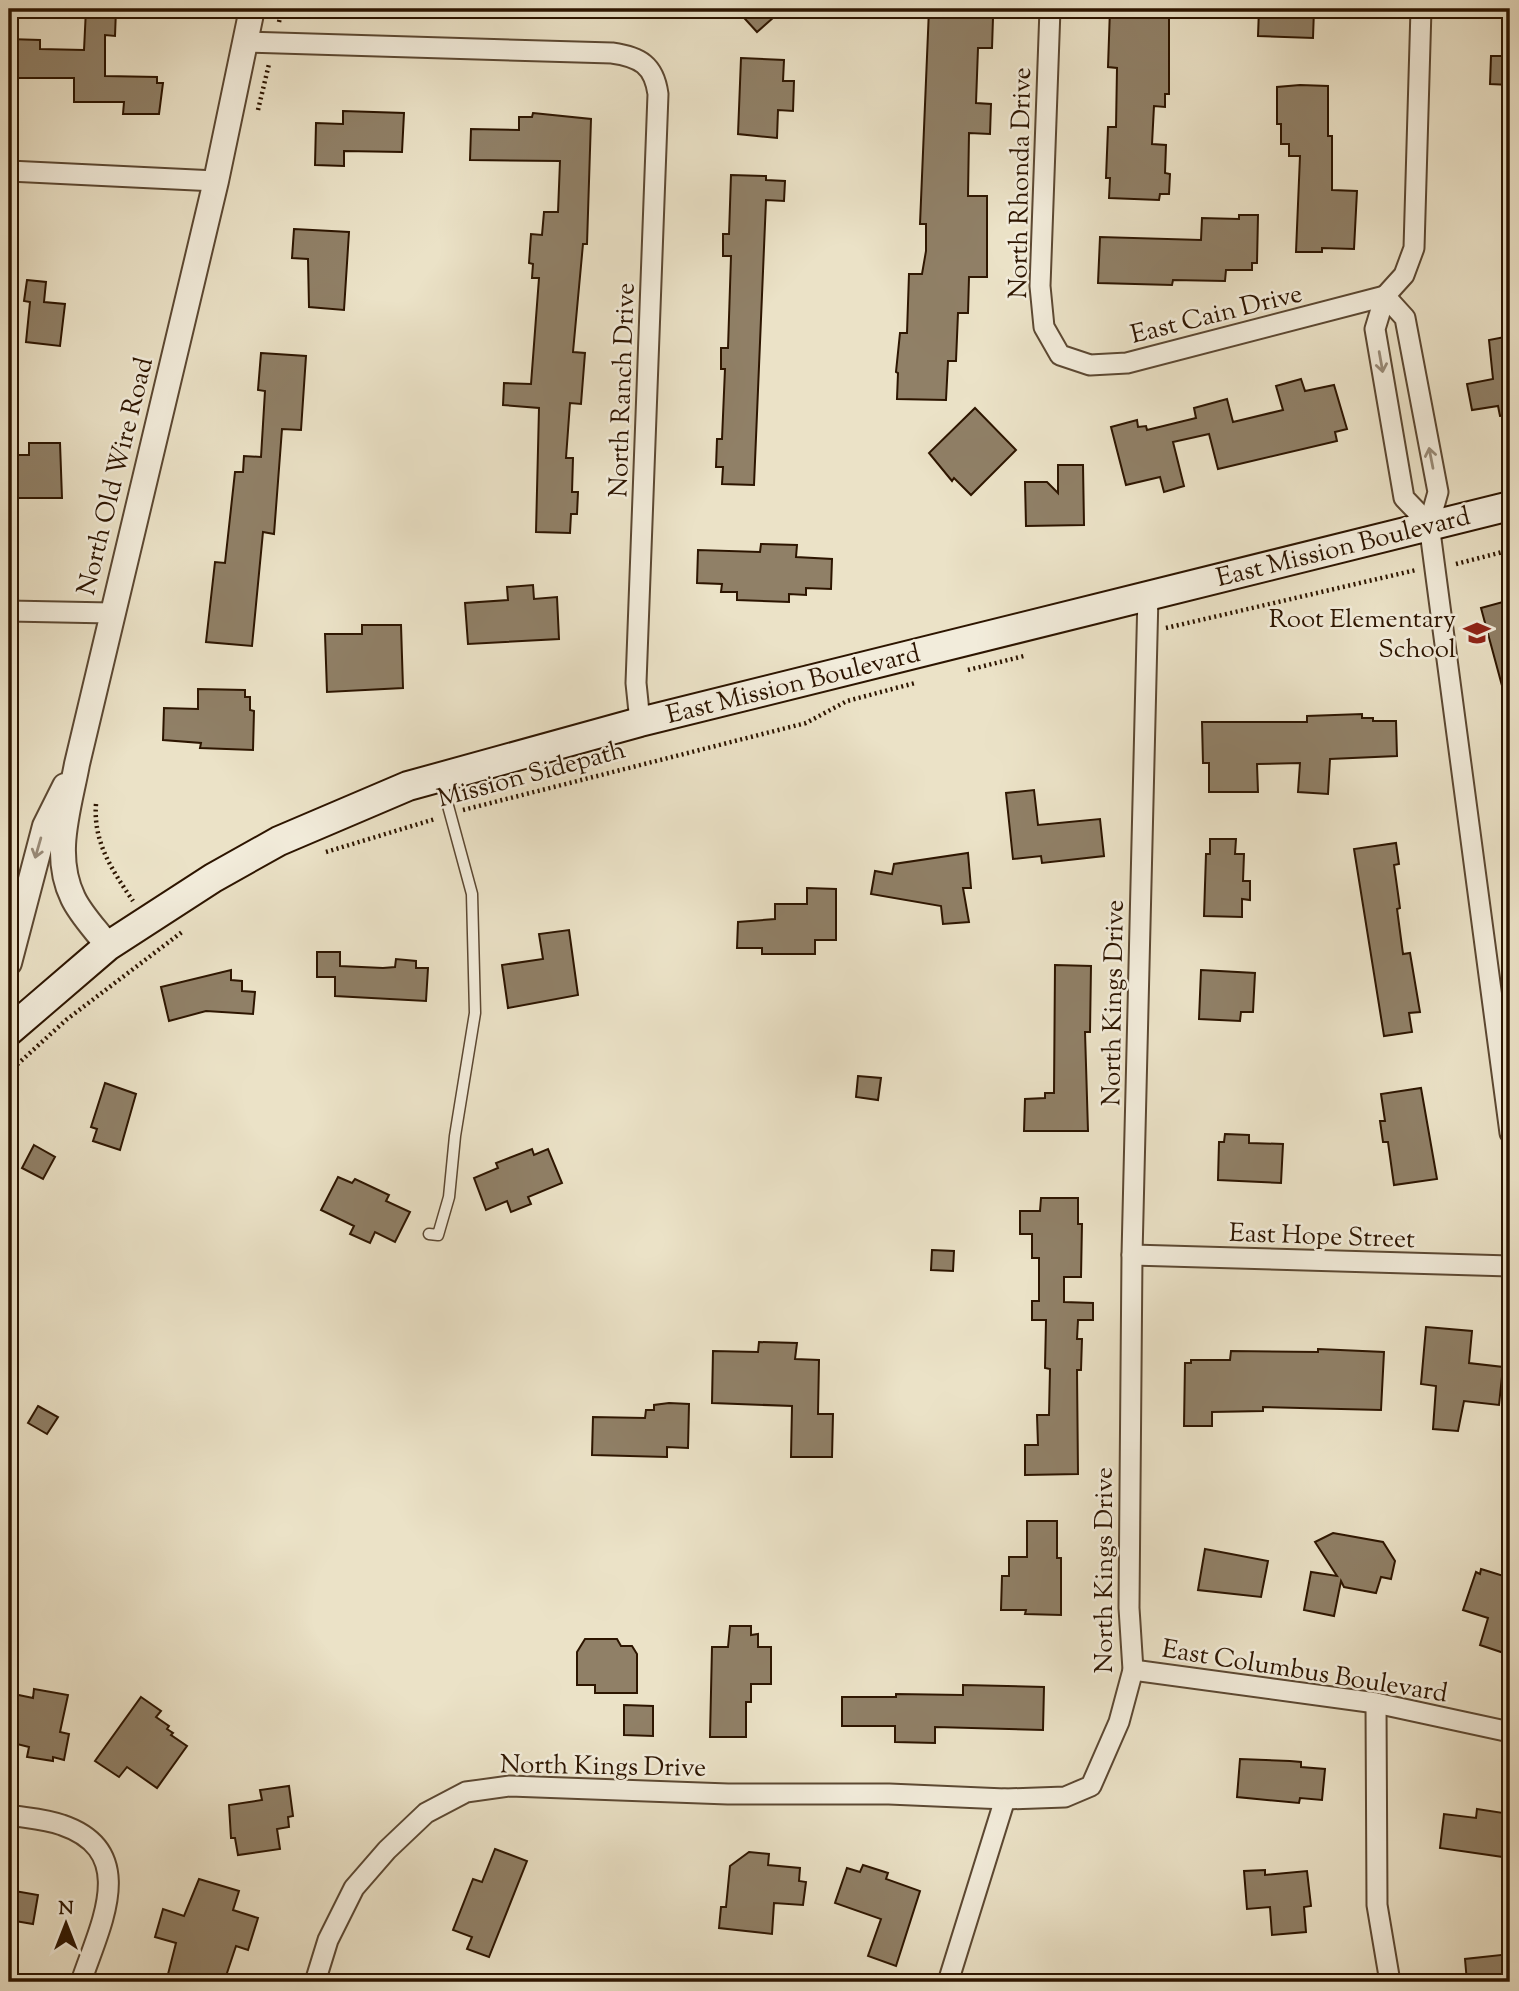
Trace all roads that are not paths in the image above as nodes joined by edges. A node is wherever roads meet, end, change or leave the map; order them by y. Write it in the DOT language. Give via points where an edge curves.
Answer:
graph roads {
  1 [pos="252,9"];
  2 [pos="1050,9"];
  3 [pos="1421,9"];
  4 [pos="245,42"];
  5 [pos="9,171"];
  6 [pos="216,181"];
  7 [pos="1385,296"];
  8 [pos="1060,355"];
  9 [pos="1510,506"];
  10 [pos="1429,524"];
  11 [pos="1147,595"];
  12 [pos="9,611"];
  13 [pos="111,613"];
  14 [pos="640,722"];
  15 [pos="77,764"];
  16 [pos="440,776"];
  17 [pos="108,946"];
  18 [pos="9,963"];
  19 [pos="9,1031"];
  20 [pos="1510,1133"];
  21 [pos="429,1234"];
  22 [pos="1132,1255"];
  23 [pos="1510,1266"];
  24 [pos="1133,1670"];
  25 [pos="1377,1703"];
  26 [pos="1510,1732"];
  27 [pos="1005,1799"];
  28 [pos="9,1815"];
  29 [pos="81,1982"];
  30 [pos="315,1982"];
  31 [pos="948,1982"];
  32 [pos="1390,1982"];
  1 -- 4 [label="street, North Old Wire Road"];
  2 -- 8 [label="street, North Rhonda Drive" via="1041,286 1044,327"];
  3 -- 7 [label="street" via="1414,248 1404,275"];
  4 -- 6 [label="street, North Old Wire Road"];
  4 -- 14 [label="street, North Ranch Drive" via="612,53 646,63 656,78 636,683"];
  5 -- 6 [label="street"];
  6 -- 13 [label="street, North Old Wire Road"];
  7 -- 8 [label="street, East Cain Drive" via="1127,363 1090,365"];
  10 -- 7 [label="street, one-way" via="1438,492 1405,318"];
  7 -- 10 [label="street, one-way" via="1375,329 1404,498"];
  9 -- 10 [label="main road, East Mission Boulevard"];
  10 -- 11 [label="main road, East Mission Boulevard"];
  10 -- 20 [label="street"];
  11 -- 14 [label="main road, East Mission Boulevard"];
  11 -- 22 [label="street, North Kings Drive"];
  12 -- 13 [label="street"];
  13 -- 15 [label="street, North Old Wire Road"];
  14 -- 16 [label="main road, East Mission Boulevard"];
  15 -- 17 [label="street, North Old Wire Road" via="61,852 63,875 74,901"];
  15 -- 18 [label="street, one-way" via="45,826 21,892"];
  16 -- 17 [label="main road, East Mission Boulevard" via="279,841"];
  16 -- 21 [label="lane" via="472,894 475,1013 449,1197 438,1235"];
  17 -- 19 [label="main road, East Mission Boulevard"];
  22 -- 23 [label="street, East Hope Street"];
  22 -- 24 [label="street, North Kings Drive" via="1129,1608"];
  24 -- 25 [label="street, East Columbus Boulevard"];
  24 -- 27 [label="street, North Kings Drive" via="1119,1722 1091,1786 1065,1797"];
  25 -- 26 [label="street, East Columbus Boulevard"];
  25 -- 32 [label="street" via="1377,1905"];
  27 -- 30 [label="street, North Kings Drive" via="510,1786 466,1792 426,1813 354,1888 328,1940"];
  27 -- 31 [label="street"];
  28 -- 29 [label="street" via="63,1825 103,1855 111,1877 109,1897"];
}
